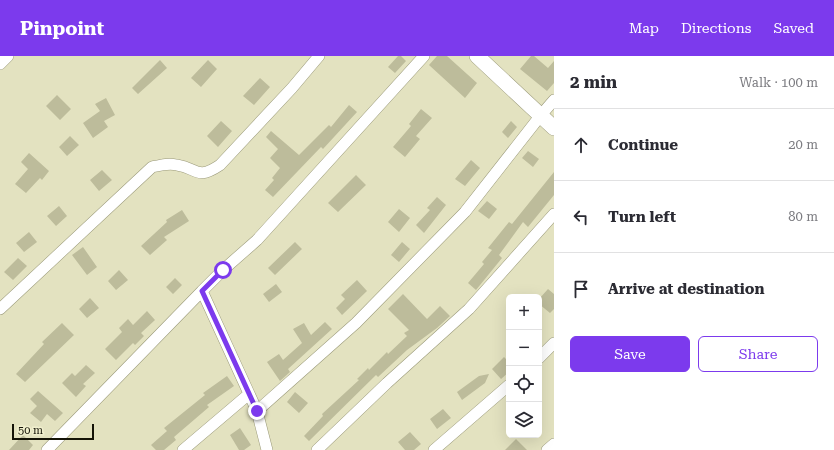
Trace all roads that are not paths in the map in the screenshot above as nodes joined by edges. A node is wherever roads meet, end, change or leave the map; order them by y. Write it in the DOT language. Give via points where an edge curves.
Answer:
graph roads {
  1 [pos="8,56"];
  2 [pos="319,56"];
  3 [pos="424,56"];
  4 [pos="480,57"];
  5 [pos="0,64"];
  6 [pos="554,100"];
  7 [pos="541,115"];
  8 [pos="554,128"];
  9 [pos="554,214"];
  10 [pos="202,291"];
  11 [pos="0,309"];
  12 [pos="554,343"];
  13 [pos="542,355"];
  14 [pos="506,388"];
  15 [pos="249,394"];
  16 [pos="257,411"];
  17 [pos="554,444"];
  18 [pos="47,450"];
  19 [pos="183,450"];
  20 [pos="267,450"];
  21 [pos="317,450"];
  22 [pos="434,450"];
  23 [pos="547,450"];
  1 -- 5 [label="street"];
  2 -- 11 [label="street" via="220,165 209,172 198,173 165,163 152,167"];
  3 -- 10 [label="street" via="257,240"];
  4 -- 7 [label="main road"];
  6 -- 7 [label="street"];
  7 -- 8 [label="main road"];
  7 -- 16 [label="street" via="465,212 356,323"];
  9 -- 21 [label="street" via="469,309"];
  10 -- 15 [label="street"];
  10 -- 18 [label="street"];
  12 -- 13 [label="street"];
  14 -- 22 [label="street"];
  15 -- 16 [label="street"];
  15 -- 19 [label="street"];
  16 -- 20 [label="street"];
  17 -- 23 [label="street"];
}
